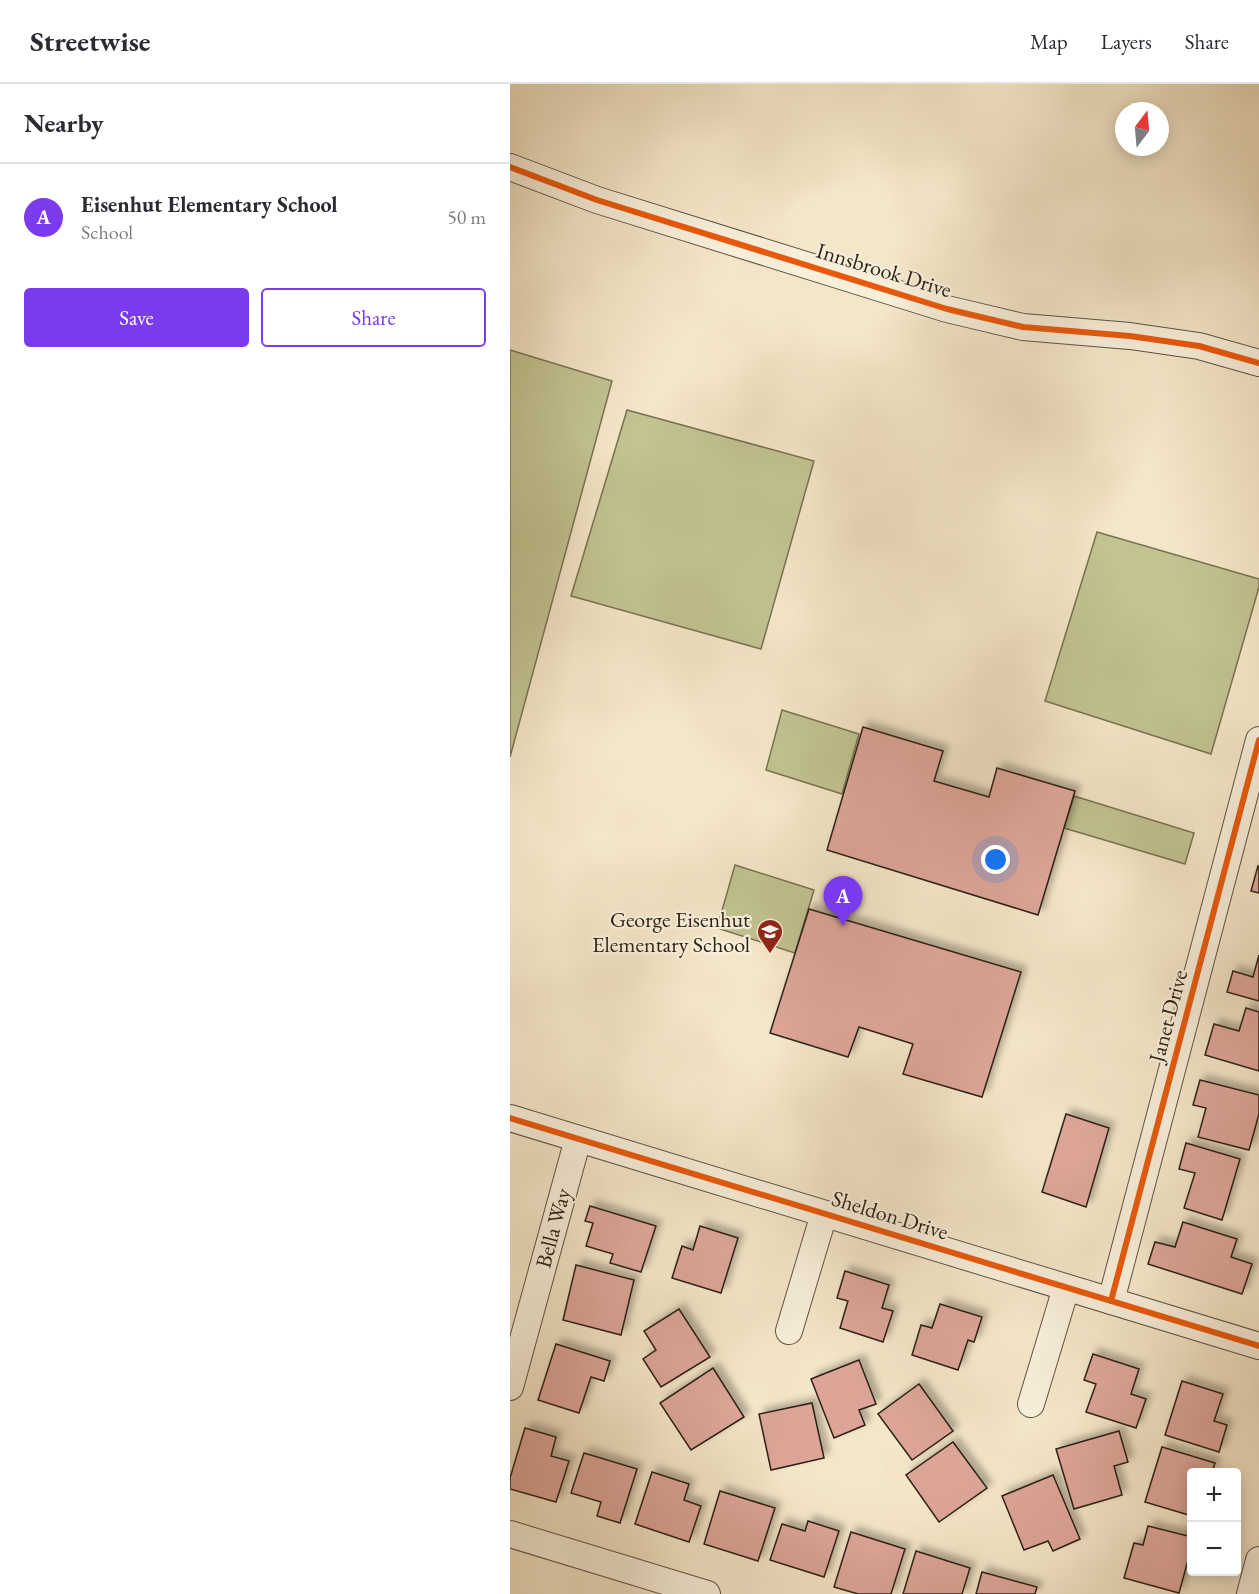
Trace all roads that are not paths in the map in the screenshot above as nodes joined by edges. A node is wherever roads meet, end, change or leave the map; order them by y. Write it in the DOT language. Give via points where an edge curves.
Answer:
graph roads {
  1 [pos="510,167"];
  2 [pos="1259,363"];
  3 [pos="1259,740"];
  4 [pos="510,1118"];
  5 [pos="578,1139"];
  6 [pos="824,1214"];
  7 [pos="1066,1288"];
  8 [pos="1111,1301"];
  9 [pos="789,1331"];
  10 [pos="1259,1346"];
  11 [pos="510,1387"];
  12 [pos="1031,1404"];
  13 [pos="510,1534"];
  14 [pos="1259,1560"];
  15 [pos="707,1594"];
  16 [pos="1250,1594"];
  1 -- 2 [label="street, Innsbrook Drive" via="597,200 947,309 1023,327 1199,346"];
  3 -- 8 [label="street, Janet Drive"];
  4 -- 5 [label="street, Sheldon Drive"];
  5 -- 6 [label="street, Sheldon Drive"];
  5 -- 11 [label="street, Bella Way"];
  6 -- 7 [label="street, Sheldon Drive"];
  6 -- 9 [label="street"];
  7 -- 8 [label="street, Sheldon Drive"];
  7 -- 12 [label="street"];
  8 -- 10 [label="street, Sheldon Drive"];
  13 -- 15 [label="street"];
  14 -- 16 [label="street"];
}
